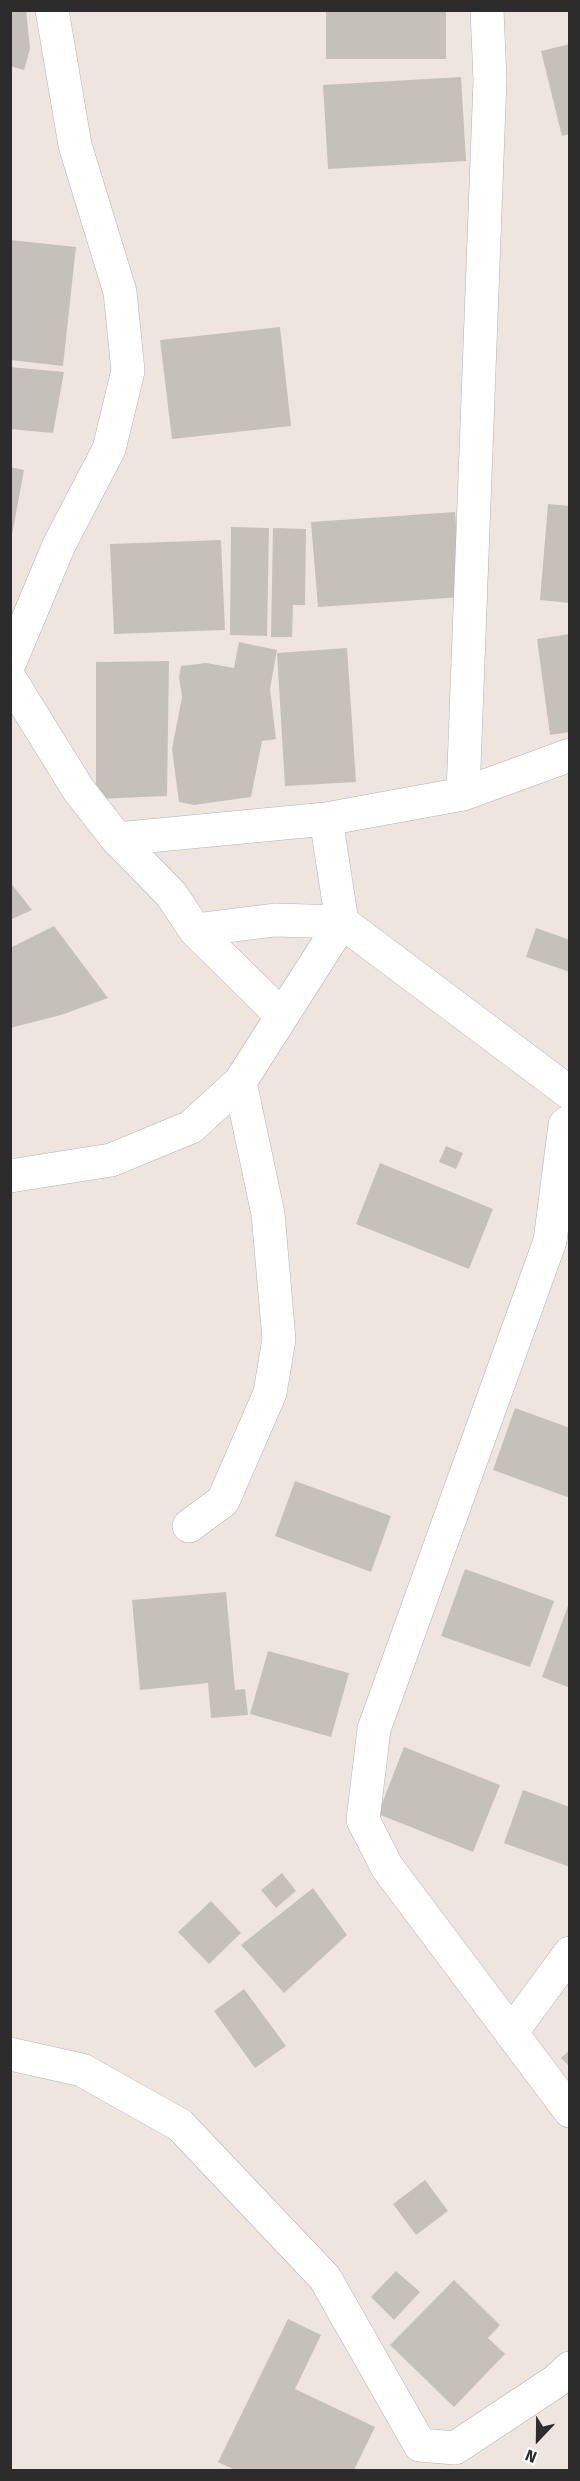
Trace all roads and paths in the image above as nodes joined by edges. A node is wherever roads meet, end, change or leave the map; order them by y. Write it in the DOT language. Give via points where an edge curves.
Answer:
graph roads {
  1 [pos="52,10"];
  2 [pos="486,10"];
  3 [pos="10,662"];
  4 [pos="10,679"];
  5 [pos="570,755"];
  6 [pos="463,794"];
  7 [pos="326,819"];
  8 [pos="117,839"];
  9 [pos="342,922"];
  10 [pos="195,930"];
  11 [pos="282,1016"];
  12 [pos="240,1082"];
  13 [pos="570,1093"];
  14 [pos="570,1121"];
  15 [pos="10,1176"];
  16 [pos="189,1526"];
  17 [pos="570,1953"];
  18 [pos="511,2033"];
  19 [pos="10,2054"];
  20 [pos="570,2111"];
  21 [pos="570,2368"];
  22 [pos="427,2458"];
  1 -- 3 [label="street" via="75,146 120,292 128,371 109,449 59,545"];
  2 -- 6 [label="street" via="490,80"];
  4 -- 8 [label="street" via="78,789"];
  5 -- 6 [label="street"];
  6 -- 7 [label="street"];
  7 -- 8 [label="street"];
  7 -- 9 [label="street"];
  8 -- 10 [label="street" via="171,894"];
  9 -- 10 [label="street" via="275,920"];
  9 -- 11 [label="street"];
  9 -- 13 [label="street"];
  10 -- 11 [label="street"];
  11 -- 12 [label="street"];
  12 -- 15 [label="street" via="191,1127 111,1160"];
  12 -- 16 [label="street" via="268,1214 279,1339 270,1393 223,1501"];
  14 -- 18 [label="street" via="565,1125 550,1241 374,1728 363,1820 387,1868"];
  17 -- 18 [label="street"];
  18 -- 20 [label="street"];
  19 -- 22 [label="street" via="82,2070 180,2125 325,2278"];
  21 -- 22 [label="street" via="455,2448"];
}
